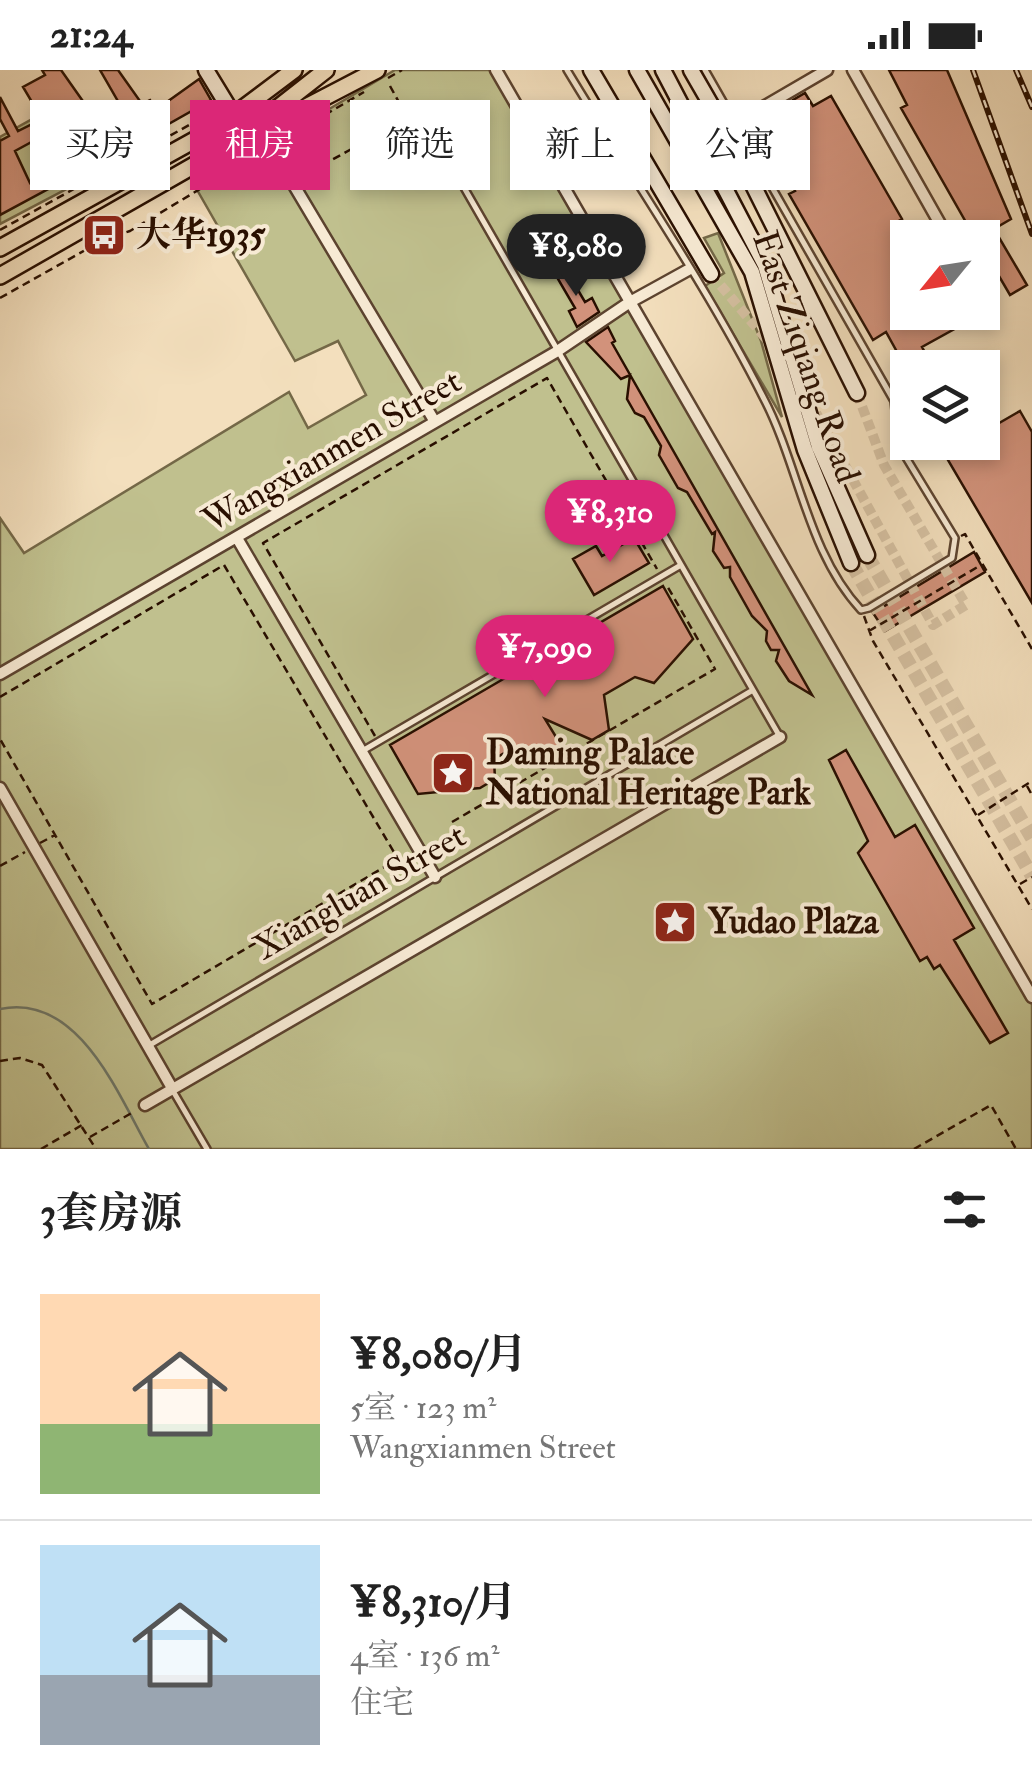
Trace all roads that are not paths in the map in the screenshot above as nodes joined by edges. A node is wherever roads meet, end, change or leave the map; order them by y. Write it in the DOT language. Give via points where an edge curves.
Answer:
graph roads {
  1 [pos="206,70"];
  2 [pos="294,70"];
  3 [pos="326,70"];
  4 [pos="496,70"];
  5 [pos="567,70"];
  6 [pos="591,70"];
  7 [pos="602,70"];
  8 [pos="637,70"];
  9 [pos="664,70"];
  10 [pos="691,70"];
  11 [pos="705,70"];
  12 [pos="828,70"];
  13 [pos="854,70"];
  14 [pos="384,73"];
  15 [pos="606,95"];
  16 [pos="224,100"];
  17 [pos="246,100"];
  18 [pos="288,100"];
  19 [pos="326,100"];
  20 [pos="722,100"];
  21 [pos="777,100"];
  22 [pos="190,134"];
  23 [pos="190,168"];
  24 [pos="297,190"];
  25 [pos="465,190"];
  26 [pos="774,190"];
  27 [pos="938,220"];
  28 [pos="0,248"];
  29 [pos="688,270"];
  30 [pos="711,274"];
  31 [pos="0,276"];
  32 [pos="630,302"];
  33 [pos="556,352"];
  34 [pos="858,393"];
  35 [pos="435,422"];
  36 [pos="237,538"];
  37 [pos="867,555"];
  38 [pos="851,563"];
  39 [pos="682,566"];
  40 [pos="0,674"];
  41 [pos="753,690"];
  42 [pos="780,737"];
  43 [pos="361,751"];
  44 [pos="0,788"];
  45 [pos="435,877"];
  46 [pos="1032,997"];
  47 [pos="148,1046"];
  48 [pos="172,1088"];
  49 [pos="145,1105"];
  50 [pos="207,1149"];
  1 -- 16 [label="main road"];
  2 -- 17 [label="main road"];
  3 -- 18 [label="main road"];
  4 -- 32 [label="street"];
  5 -- 29 [label="lane"];
  6 -- 15 [label="main road"];
  7 -- 15 [label="main road"];
  8 -- 38 [label="main road, East Ziqiang Road" via="752,272 805,450"];
  9 -- 37 [label="main road, East Ziqiang Road" via="765,265 820,446"];
  10 -- 34 [label="main road"];
  11 -- 20 [label="lane"];
  12 -- 21 [label="street"];
  13 -- 27 [label="street"];
  14 -- 19 [label="main road"];
  15 -- 30 [label="main road"];
  22 -- 28 [label="main road"];
  23 -- 31 [label="main road"];
  24 -- 35 [label="street"];
  25 -- 33 [label="lane"];
  26 -- 29 [label="lane" via="889,392 899,446 955,538 957,548 942,566 862,610 814,530 764,397"];
  29 -- 32 [label="street, Wangxianmen Street"];
  32 -- 33 [label="street, Wangxianmen Street"];
  32 -- 46 [label="street"];
  33 -- 35 [label="street, Wangxianmen Street"];
  33 -- 39 [label="lane"];
  35 -- 36 [label="street, Wangxianmen Street"];
  36 -- 40 [label="street, Wangxianmen Street"];
  36 -- 43 [label="street"];
  39 -- 41 [label="lane"];
  39 -- 43 [label="lane"];
  41 -- 42 [label="lane"];
  41 -- 45 [label="lane, Xiangluan Street"];
  42 -- 48 [label="street"];
  43 -- 45 [label="street"];
  44 -- 47 [label="street"];
  45 -- 47 [label="lane, Xiangluan Street"];
  47 -- 48 [label="street"];
  48 -- 49 [label="street"];
  48 -- 50 [label="lane"];
}
